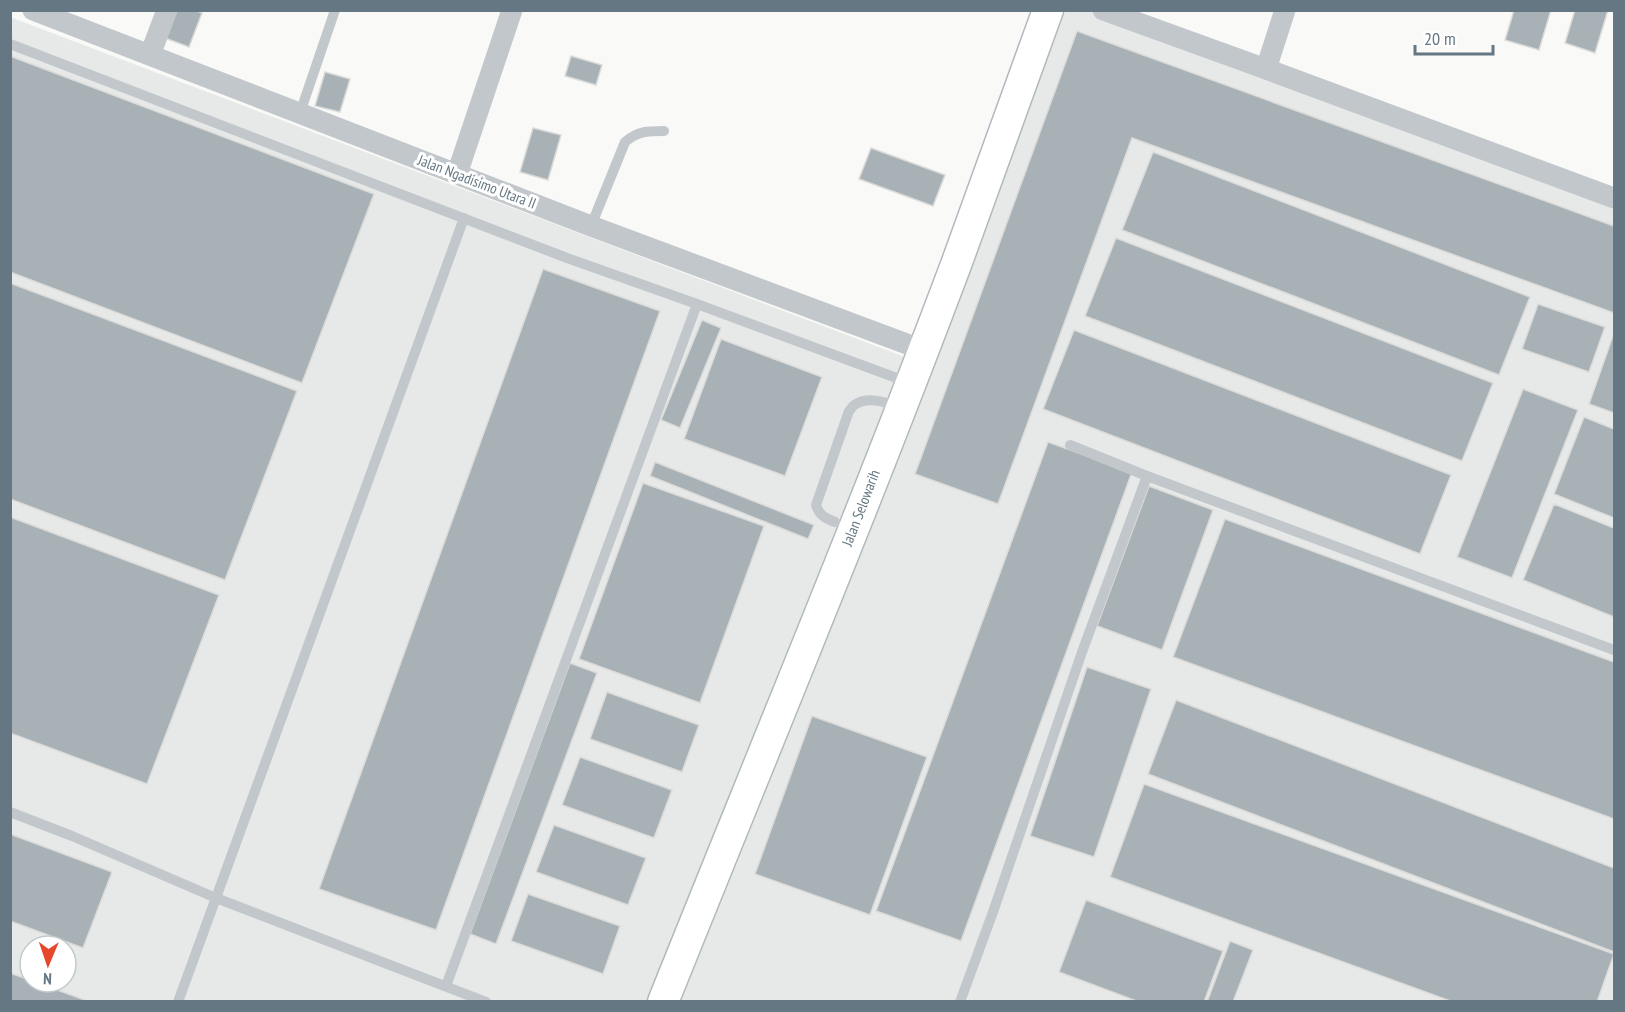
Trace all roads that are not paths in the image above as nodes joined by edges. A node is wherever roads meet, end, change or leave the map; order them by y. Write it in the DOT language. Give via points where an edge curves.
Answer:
graph roads {
  1 [pos="33,10"];
  2 [pos="167,10"];
  3 [pos="335,10"];
  4 [pos="512,10"];
  5 [pos="1048,10"];
  6 [pos="1103,10"];
  7 [pos="1285,10"];
  8 [pos="59,15"];
  9 [pos="10,44"];
  10 [pos="150,55"];
  11 [pos="1266,69"];
  12 [pos="300,113"];
  13 [pos="664,131"];
  14 [pos="457,174"];
  15 [pos="1614,198"];
  16 [pos="464,218"];
  17 [pos="591,226"];
  18 [pos="697,304"];
  19 [pos="923,350"];
  20 [pos="905,395"];
  21 [pos="1070,445"];
  22 [pos="1147,476"];
  23 [pos="835,522"];
  24 [pos="1614,650"];
  25 [pos="10,812"];
  26 [pos="216,898"];
  27 [pos="446,986"];
  28 [pos="178,1002"];
  29 [pos="486,1002"];
  30 [pos="663,1002"];
  31 [pos="960,1002"];
  1 -- 8 [label="street, Jalan Ngadisimo Utara II"];
  2 -- 10 [label="street"];
  3 -- 12 [label="lane"];
  4 -- 14 [label="street"];
  5 -- 19 [label="main road, Jalan Selowarih"];
  6 -- 11 [label="street"];
  7 -- 11 [label="street"];
  8 -- 10 [label="street, Jalan Ngadisimo Utara II"];
  9 -- 16 [label="lane"];
  10 -- 12 [label="street, Jalan Ngadisimo Utara II"];
  11 -- 15 [label="street"];
  12 -- 14 [label="street, Jalan Ngadisimo Utara II"];
  13 -- 17 [label="lane" via="643,131 625,142"];
  14 -- 17 [label="street, Jalan Ngadisimo Utara II"];
  16 -- 18 [label="lane"];
  16 -- 26 [label="lane"];
  17 -- 19 [label="street, Jalan Ngadisimo Utara II"];
  18 -- 20 [label="lane"];
  18 -- 27 [label="lane"];
  19 -- 20 [label="main road, Jalan Selowarih"];
  20 -- 23 [label="lane" via="884,402 856,404 849,411 816,505 822,516"];
  20 -- 30 [label="main road, Jalan Selowarih"];
  21 -- 22 [label="lane"];
  22 -- 24 [label="lane"];
  22 -- 31 [label="lane"];
  25 -- 26 [label="lane"];
  26 -- 27 [label="lane"];
  26 -- 28 [label="lane"];
  27 -- 29 [label="lane"];
}
